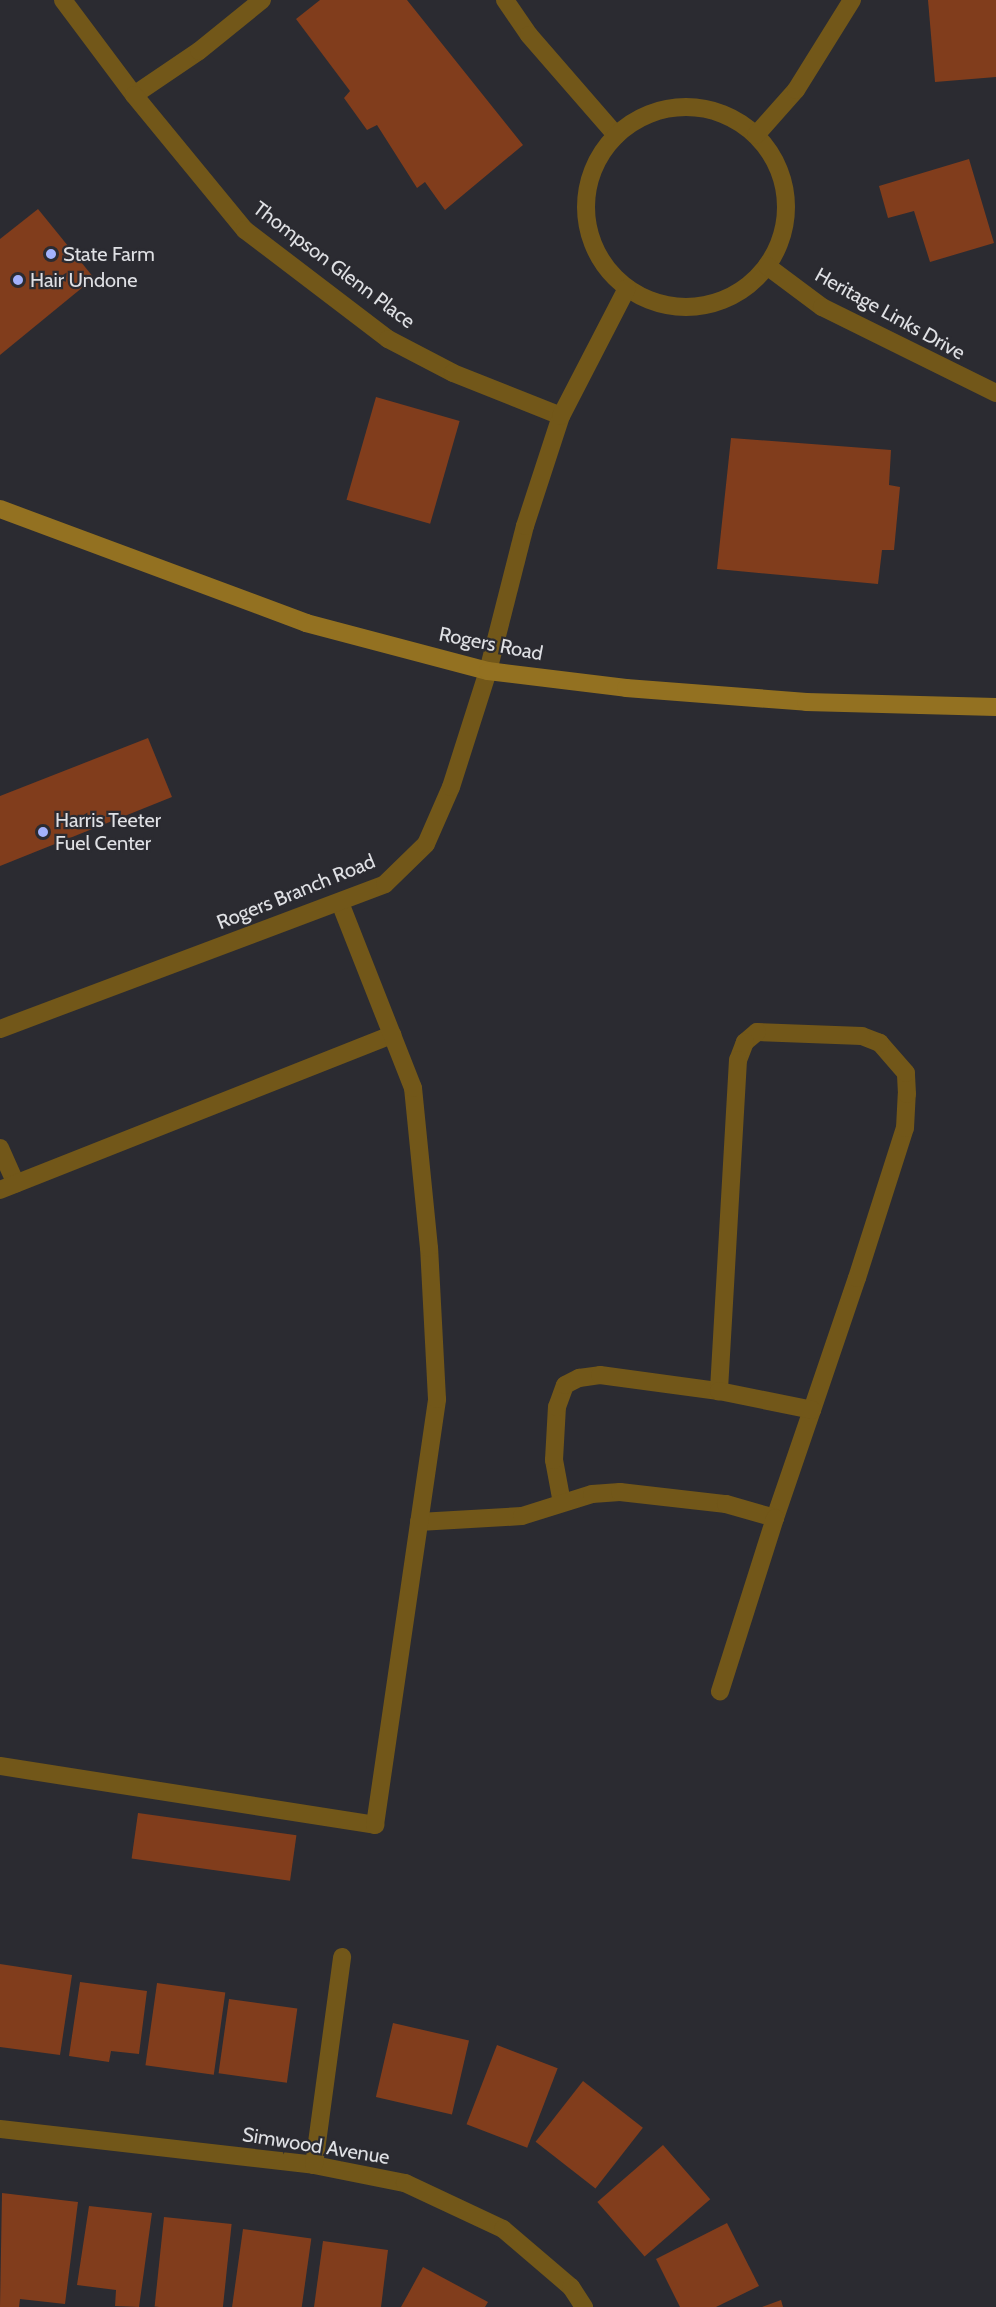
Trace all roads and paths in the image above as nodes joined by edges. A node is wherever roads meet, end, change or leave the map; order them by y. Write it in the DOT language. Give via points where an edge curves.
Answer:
graph roads {
  1 [pos="63,0"];
  2 [pos="262,0"];
  3 [pos="505,0"];
  4 [pos="852,0"];
  5 [pos="134,95"];
  6 [pos="616,135"];
  7 [pos="756,135"];
  8 [pos="767,266"];
  9 [pos="627,288"];
  10 [pos="996,393"];
  11 [pos="561,416"];
  12 [pos="0,508"];
  13 [pos="488,671"];
  14 [pos="996,707"];
  15 [pos="340,903"];
  16 [pos="0,1029"];
  17 [pos="392,1035"];
  18 [pos="0,1148"];
  19 [pos="8,1187"];
  20 [pos="719,1391"];
  21 [pos="812,1410"];
  22 [pos="562,1503"];
  23 [pos="775,1518"];
  24 [pos="419,1522"];
  25 [pos="720,1690"];
  26 [pos="0,1766"];
  27 [pos="342,1957"];
  28 [pos="0,2129"];
  29 [pos="314,2165"];
  30 [pos="584,2307"];
  1 -- 5 [label="street, Thompson Glenn Place"];
  2 -- 5 [label="street" via="199,51"];
  3 -- 6 [label="street" via="528,35"];
  4 -- 7 [label="street" via="796,90"];
  5 -- 11 [label="street, Thompson Glenn Place" via="245,230 388,339 453,373"];
  6 -- 7 [label="street" via="641,117 671,108 701,108 731,118"];
  6 -- 9 [label="street" via="598,158 591,176 586,214 592,243 606,268"];
  7 -- 8 [label="street" via="782,176 786,199 779,246"];
  8 -- 9 [label="street" via="744,288 716,302 686,307 655,302"];
  8 -- 10 [label="street, Heritage Links Drive" via="822,307"];
  9 -- 11 [label="street"];
  11 -- 13 [label="street" via="525,526"];
  12 -- 13 [label="main road, Rogers Road" via="306,623"];
  13 -- 14 [label="main road, Rogers Road" via="626,688 806,702"];
  13 -- 15 [label="street, Rogers Branch Road" via="451,787 426,844 385,884"];
  15 -- 16 [label="street, Rogers Branch Road"];
  15 -- 17 [label="street"];
  17 -- 19 [label="street"];
  17 -- 24 [label="street" via="413,1088 429,1248 437,1399"];
  18 -- 19 [label="street"];
  20 -- 21 [label="street"];
  20 -- 21 [label="street" via="738,1060 745,1042 757,1032 862,1036 880,1043 906,1073 904,1128"];
  20 -- 22 [label="street" via="600,1375 564,1385 557,1407 554,1461"];
  21 -- 23 [label="street"];
  22 -- 23 [label="street" via="592,1494 620,1492 726,1504"];
  22 -- 24 [label="street" via="522,1516"];
  23 -- 25 [label="street"];
  24 -- 26 [label="street" via="375,1825"];
  27 -- 29 [label="street"];
  28 -- 29 [label="street, Simwood Avenue"];
  29 -- 30 [label="street, Simwood Avenue" via="405,2183 503,2229 571,2288"];
}
